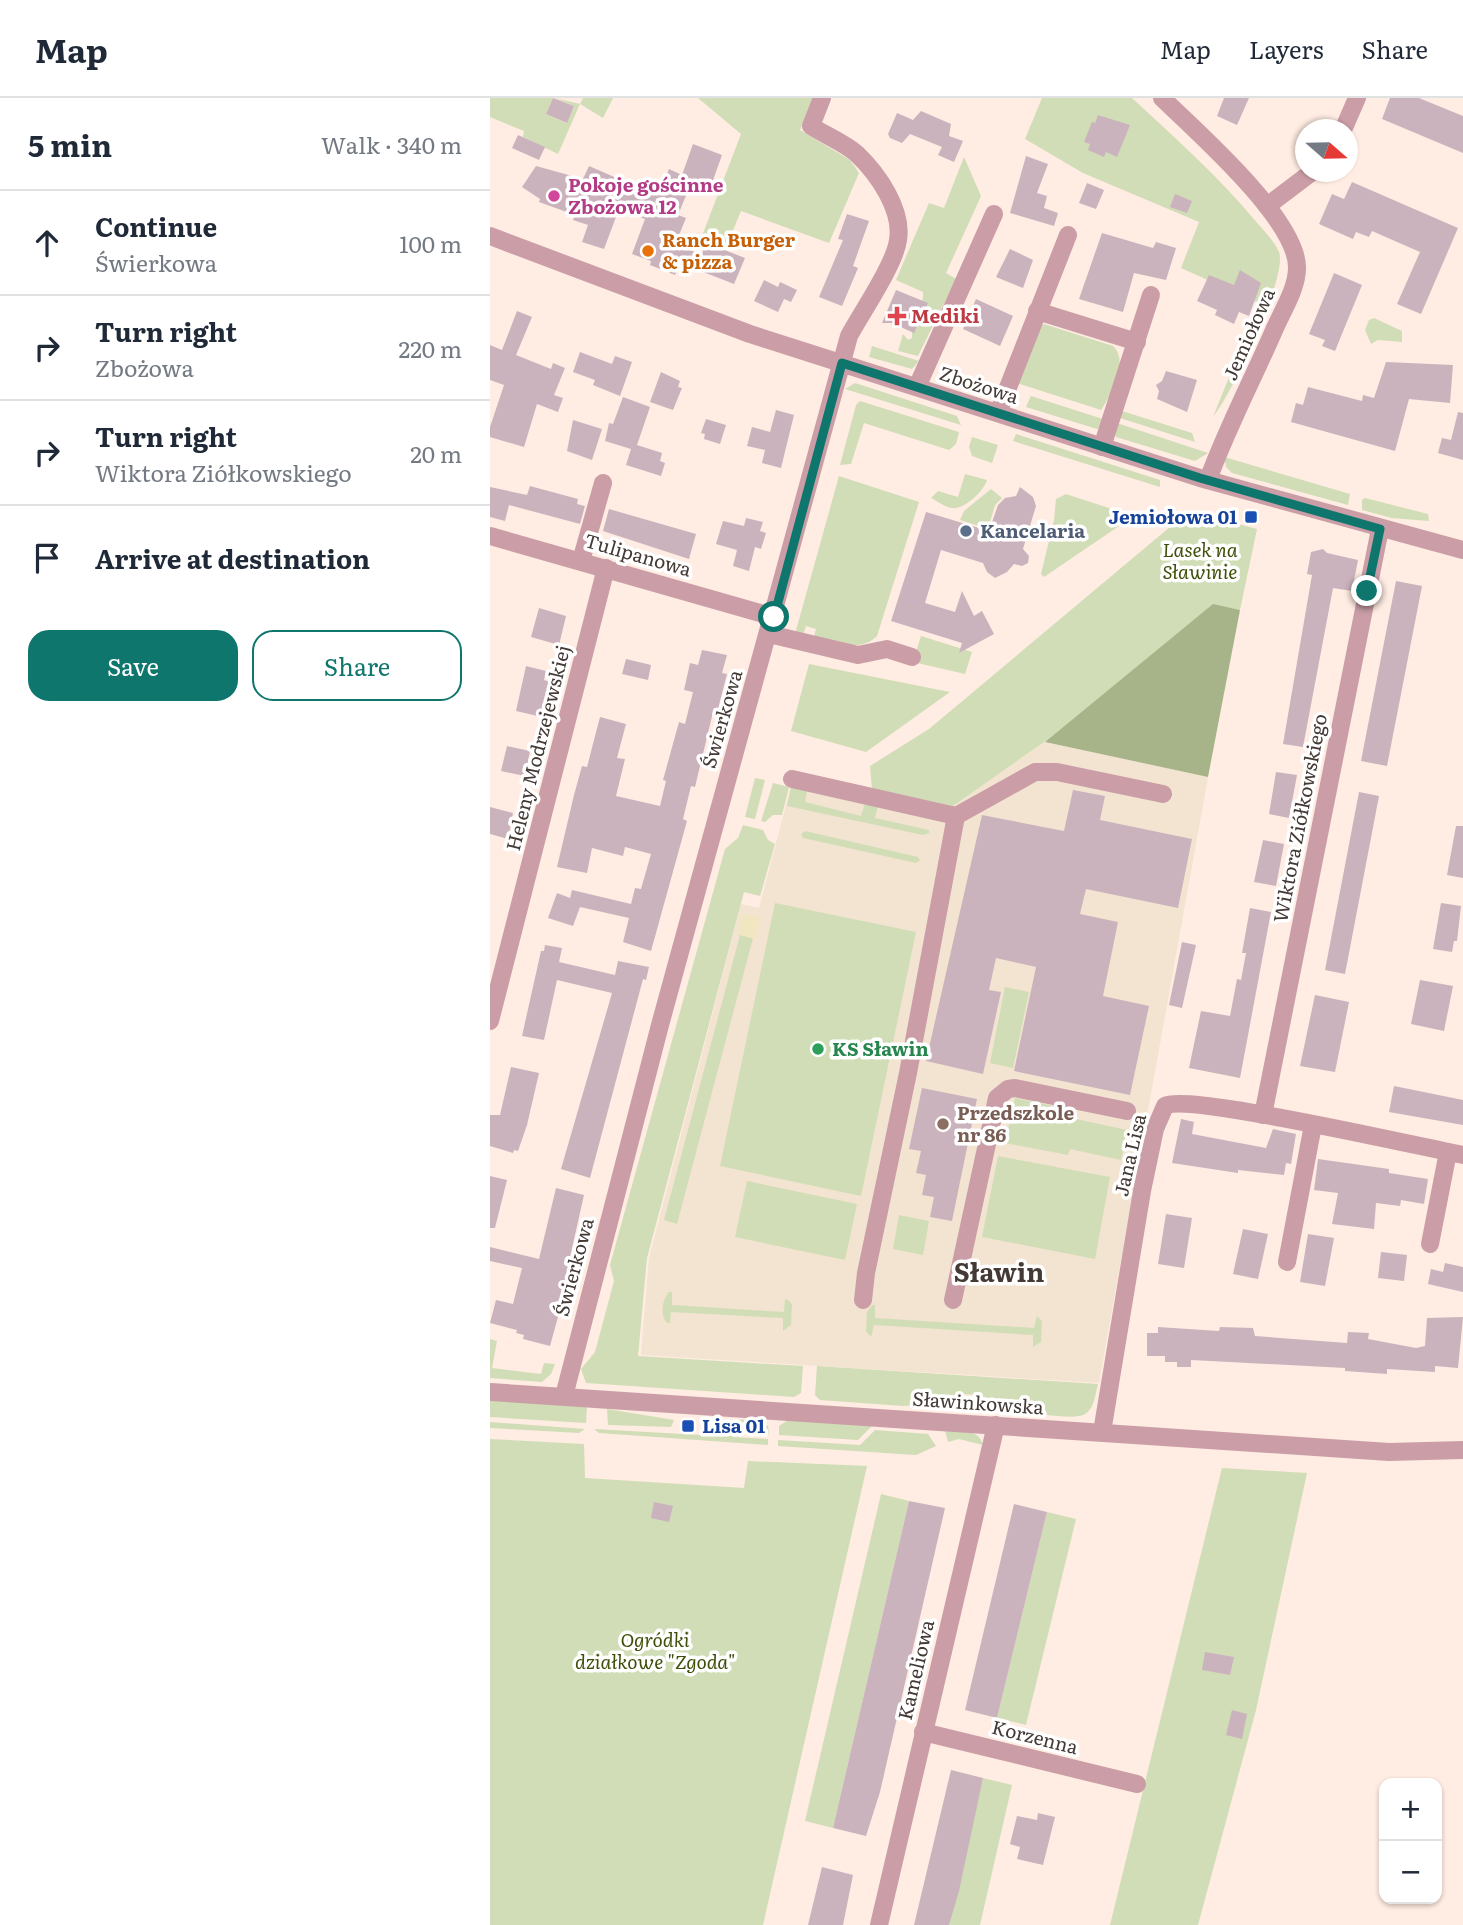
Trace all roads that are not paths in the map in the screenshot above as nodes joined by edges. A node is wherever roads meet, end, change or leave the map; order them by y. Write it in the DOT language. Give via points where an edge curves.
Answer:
graph roads {
  1 [pos="822,98"];
  2 [pos="1162,98"];
  3 [pos="1357,98"];
  4 [pos="1348,119"];
  5 [pos="1299,182"];
  6 [pos="1267,206"];
  7 [pos="994,214"];
  8 [pos="490,236"];
  9 [pos="1068,236"];
  10 [pos="1151,295"];
  11 [pos="1037,311"];
  12 [pos="1137,342"];
  13 [pos="842,363"];
  14 [pos="916,387"];
  15 [pos="998,413"];
  16 [pos="1102,447"];
  17 [pos="1208,480"];
  18 [pos="603,483"];
  19 [pos="1380,529"];
  20 [pos="490,536"];
  21 [pos="1463,550"];
  22 [pos="581,561"];
  23 [pos="606,568"];
  24 [pos="774,617"];
  25 [pos="769,634"];
  26 [pos="912,657"];
  27 [pos="792,779"];
  28 [pos="1163,794"];
  29 [pos="956,816"];
  30 [pos="490,1021"];
  31 [pos="1127,1111"];
  32 [pos="1263,1115"];
  33 [pos="1313,1125"];
  34 [pos="1456,1153"];
  35 [pos="1430,1244"];
  36 [pos="1287,1262"];
  37 [pos="863,1300"];
  38 [pos="953,1300"];
  39 [pos="490,1392"];
  40 [pos="564,1396"];
  41 [pos="996,1425"];
  42 [pos="1102,1432"];
  43 [pos="1463,1450"];
  44 [pos="923,1732"];
  45 [pos="1137,1784"];
  46 [pos="879,1925"];
  1 -- 13 [label="street, Świerkowa" via="811,127 856,153 887,193 899,229 894,254 849,336"];
  2 -- 6 [label="street, Jemiołowa"];
  3 -- 4 [label="street"];
  5 -- 6 [label="street"];
  6 -- 17 [label="street, Jemiołowa" via="1291,244 1296,276"];
  7 -- 14 [label="street"];
  8 -- 13 [label="street, Zbożowa" via="720,324"];
  9 -- 11 [label="street"];
  10 -- 12 [label="street"];
  11 -- 12 [label="street"];
  11 -- 15 [label="street"];
  12 -- 16 [label="street"];
  13 -- 14 [label="street, Zbożowa"];
  13 -- 24 [label="street, Świerkowa"];
  14 -- 15 [label="street, Zbożowa"];
  15 -- 16 [label="street, Zbożowa"];
  16 -- 17 [label="street, Zbożowa"];
  17 -- 19 [label="street, Zbożowa"];
  18 -- 22 [label="street"];
  19 -- 21 [label="street, Zbożowa"];
  19 -- 32 [label="street, Wiktora Ziółkowskiego"];
  20 -- 22 [label="street, Tulipanowa"];
  22 -- 23 [label="street, Tulipanowa"];
  23 -- 24 [label="street, Tulipanowa"];
  23 -- 30 [label="street, Heleny Modrzejewskiej"];
  24 -- 25 [label="street, Świerkowa"];
  25 -- 26 [label="street" via="858,655 887,649"];
  25 -- 40 [label="street, Świerkowa"];
  27 -- 29 [label="street"];
  28 -- 29 [label="street" via="1056,772 1035,772"];
  29 -- 37 [label="street"];
  31 -- 38 [label="street" via="1015,1088 997,1098"];
  32 -- 33 [label="street, Jana Lisa"];
  32 -- 42 [label="street, Jana Lisa" via="1185,1102 1171,1102 1160,1113"];
  33 -- 34 [label="street, Jana Lisa"];
  33 -- 36 [label="street"];
  34 -- 35 [label="street"];
  39 -- 40 [label="street, Sławinkowska"];
  40 -- 41 [label="street, Sławinkowska"];
  41 -- 42 [label="street, Sławinkowska"];
  41 -- 44 [label="street, Kameliowa"];
  42 -- 43 [label="street, Sławinkowska" via="1389,1452"];
  44 -- 45 [label="street, Korzenna"];
  44 -- 46 [label="street, Kameliowa"];
}
